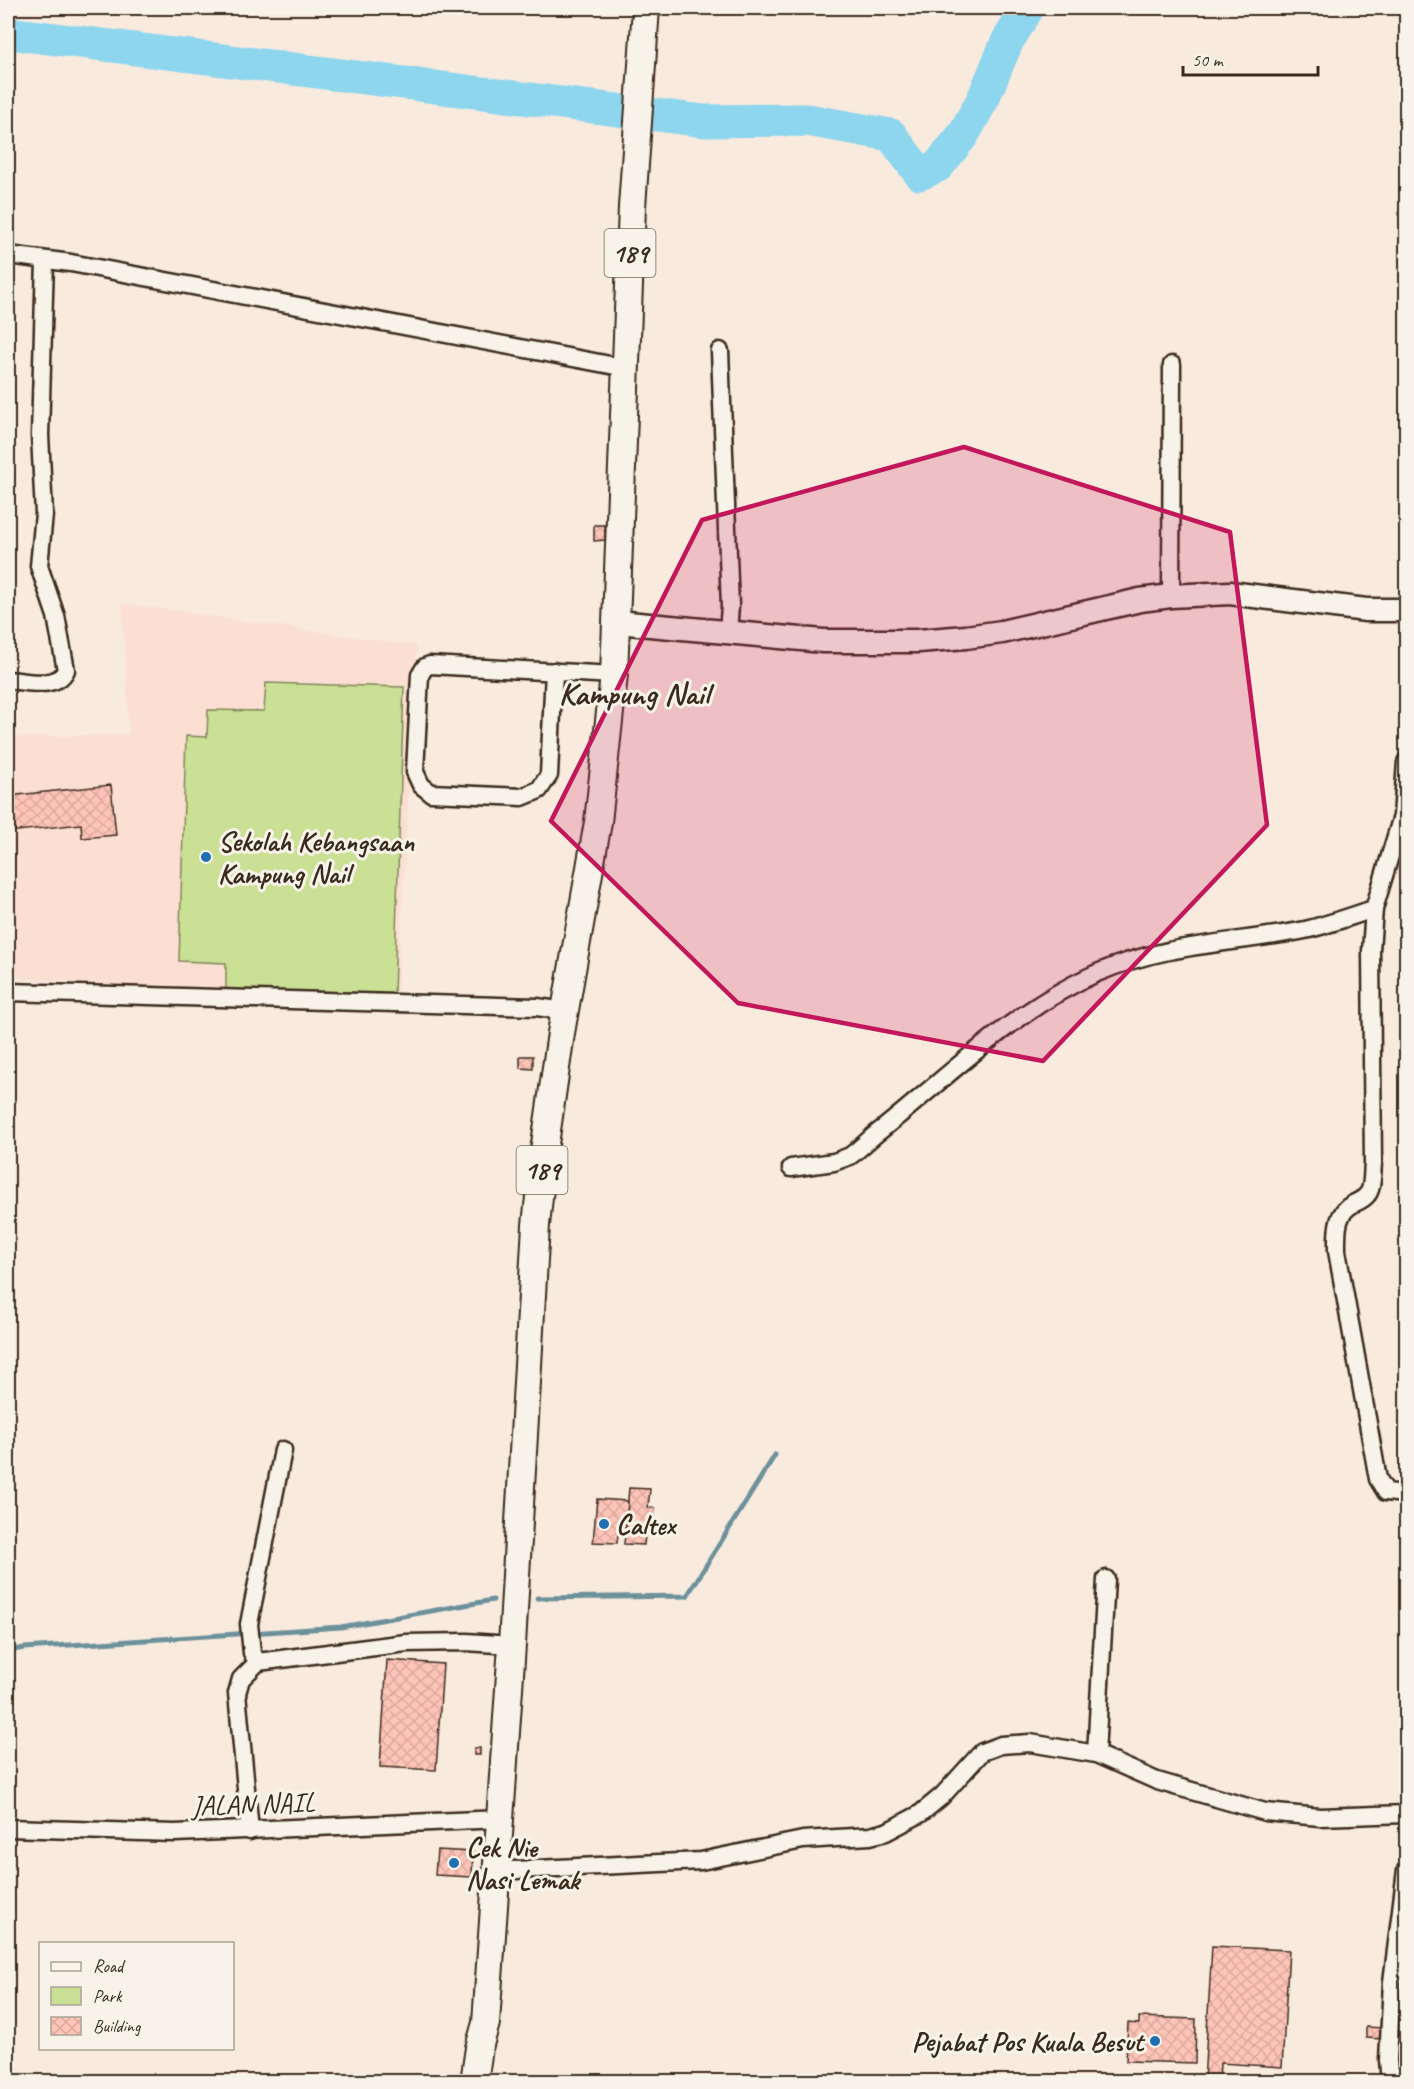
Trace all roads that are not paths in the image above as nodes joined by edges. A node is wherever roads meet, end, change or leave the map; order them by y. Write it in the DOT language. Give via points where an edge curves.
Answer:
graph roads {
  1 [pos="646,8"];
  2 [pos="8,255"];
  3 [pos="45,260"];
  4 [pos="720,351"];
  5 [pos="1172,365"];
  6 [pos="626,368"];
  7 [pos="1171,596"];
  8 [pos="1407,610"];
  9 [pos="618,622"];
  10 [pos="728,632"];
  11 [pos="554,671"];
  12 [pos="614,675"];
  13 [pos="8,680"];
  14 [pos="1407,762"];
  15 [pos="1374,909"];
  16 [pos="8,992"];
  17 [pos="565,1011"];
  18 [pos="791,1168"];
  19 [pos="283,1450"];
  20 [pos="1407,1494"];
  21 [pos="1106,1579"];
  22 [pos="512,1645"];
  23 [pos="258,1662"];
  24 [pos="1096,1754"];
  25 [pos="1407,1814"];
  26 [pos="501,1819"];
  27 [pos="8,1828"];
  28 [pos="250,1831"];
  29 [pos="497,1869"];
  30 [pos="1407,1870"];
  31 [pos="486,2023"];
  32 [pos="1407,2079"];
  33 [pos="474,2082"];
  34 [pos="490,2082"];
  35 [pos="1390,2082"];
  36 [pos="1397,2082"];
  1 -- 6 [label="main road, 189"];
  2 -- 3 [label="street"];
  3 -- 6 [label="street"];
  3 -- 13 [label="street" via="40,435 44,514 39,566 56,616 66,670 52,682"];
  4 -- 10 [label="street"];
  5 -- 7 [label="street"];
  6 -- 9 [label="main road, 189"];
  7 -- 8 [label="street" via="1230,593 1366,610"];
  7 -- 10 [label="street" via="1023,627 918,641 824,641"];
  9 -- 10 [label="street"];
  9 -- 12 [label="main road, 189"];
  11 -- 11 [label="street" via="425,667 420,675 415,771 421,785 431,793 522,797 539,790 549,775"];
  11 -- 12 [label="street"];
  12 -- 17 [label="main road, 189" via="598,822"];
  14 -- 15 [label="street" via="1402,816"];
  15 -- 18 [label="street" via="1305,930 1164,952 1098,973 1023,1016 850,1156"];
  15 -- 20 [label="street" via="1372,1175 1369,1192 1348,1206 1340,1217 1337,1251 1378,1479 1386,1492"];
  16 -- 17 [label="street" via="537,1007"];
  17 -- 22 [label="main road, 189" via="536,1225"];
  19 -- 23 [label="street" via="249,1632 252,1653"];
  21 -- 24 [label="street"];
  22 -- 23 [label="street" via="406,1643"];
  22 -- 26 [label="main road, 189"];
  23 -- 28 [label="street" via="241,1679 237,1693"];
  24 -- 25 [label="street" via="1157,1781 1265,1812 1320,1817"];
  24 -- 29 [label="street" via="1030,1743 1001,1745 982,1752 920,1814 870,1836 803,1840 701,1861"];
  26 -- 28 [label="street, JALAN NAIL"];
  26 -- 29 [label="main road, 189"];
  27 -- 28 [label="street, JALAN NAIL"];
  29 -- 31 [label="main road, 189"];
  30 -- 35 [label="street" via="1392,1982"];
  31 -- 33 [label="main road, 189"];
  31 -- 34 [label="main road, 189"];
  32 -- 36 [label="main road"];
}
